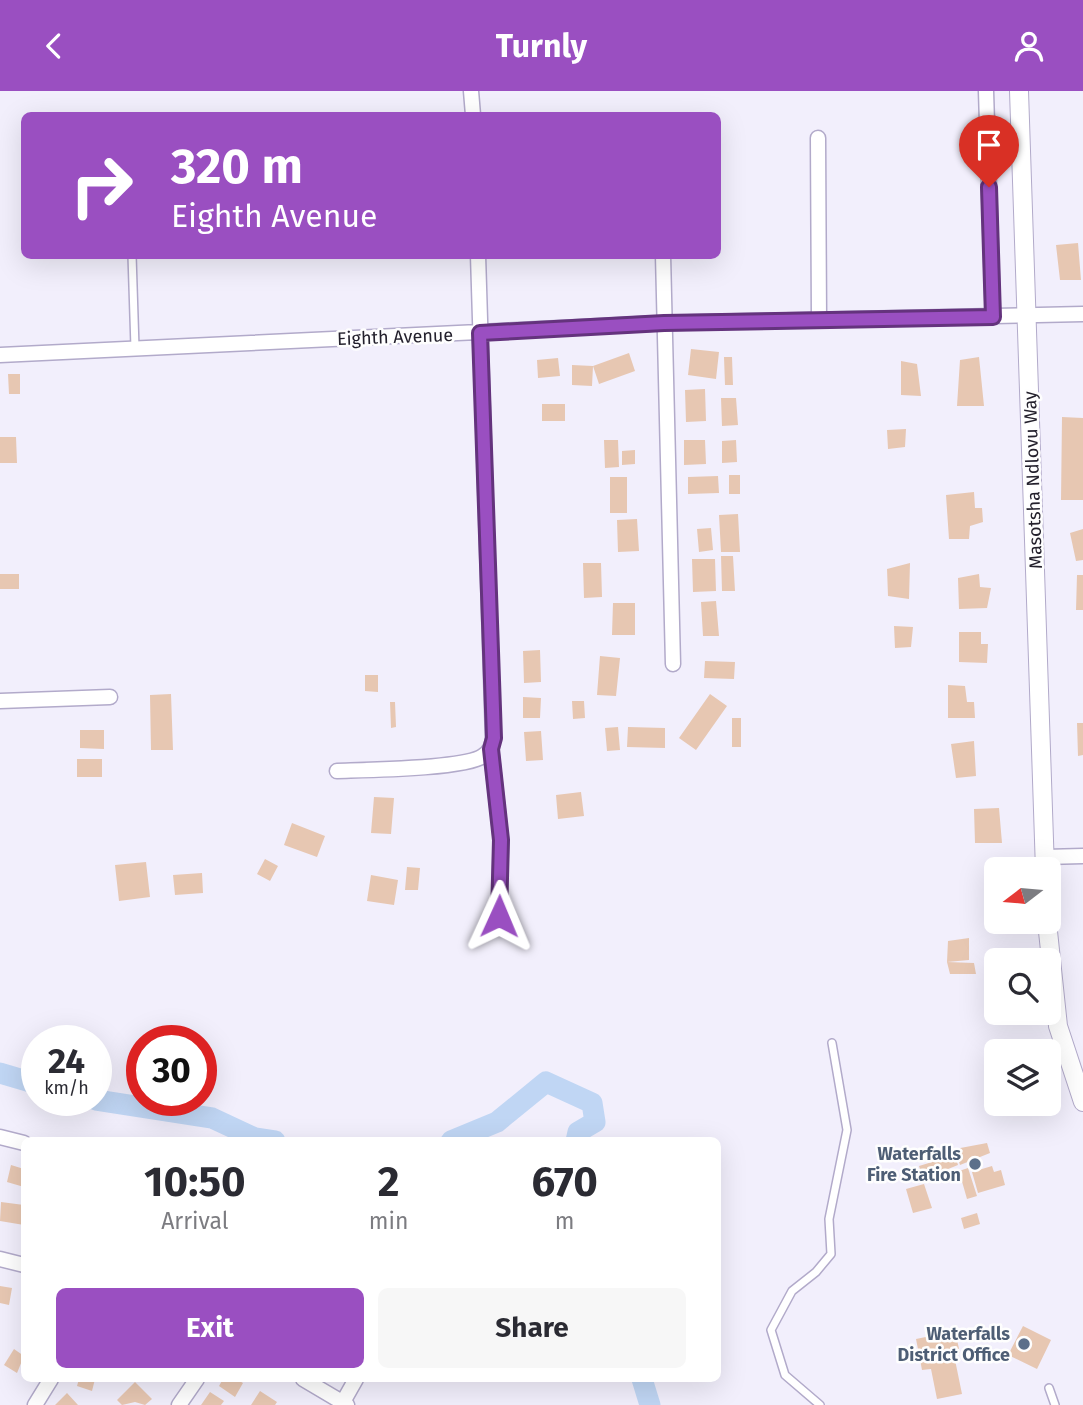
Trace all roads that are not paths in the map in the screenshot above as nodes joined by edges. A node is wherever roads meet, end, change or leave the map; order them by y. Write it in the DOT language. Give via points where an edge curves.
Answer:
graph roads {
  1 [pos="471,91"];
  2 [pos="986,91"];
  3 [pos="1019,91"];
  4 [pos="472,112"];
  5 [pos="818,138"];
  6 [pos="132,259"];
  7 [pos="478,259"];
  8 [pos="663,259"];
  9 [pos="1083,314"];
  10 [pos="1027,316"];
  11 [pos="993,317"];
  12 [pos="819,320"];
  13 [pos="664,323"];
  14 [pos="480,333"];
  15 [pos="135,348"];
  16 [pos="0,355"];
  17 [pos="673,664"];
  18 [pos="110,697"];
  19 [pos="0,701"];
  20 [pos="491,749"];
  21 [pos="337,771"];
  22 [pos="1083,856"];
  23 [pos="1045,857"];
  24 [pos="1061,860"];
  25 [pos="499,916"];
  26 [pos="1048,935"];
  27 [pos="832,1042"];
  28 [pos="1083,1102"];
  29 [pos="0,1137"];
  30 [pos="21,1142"];
  31 [pos="0,1259"];
  32 [pos="21,1264"];
  33 [pos="49,1382"];
  34 [pos="195,1382"];
  35 [pos="306,1382"];
  36 [pos="355,1382"];
  37 [pos="1049,1388"];
  38 [pos="325,1400"];
  39 [pos="345,1404"];
  40 [pos="35,1405"];
  41 [pos="179,1405"];
  42 [pos="820,1405"];
  43 [pos="1055,1405"];
  1 -- 4 [label="street"];
  2 -- 11 [label="street"];
  3 -- 10 [label="street, Masotsha Ndlovu Way"];
  5 -- 12 [label="street"];
  6 -- 15 [label="lane"];
  7 -- 14 [label="street"];
  8 -- 13 [label="street"];
  9 -- 10 [label="street, Eighth Avenue"];
  10 -- 11 [label="street, Eighth Avenue"];
  10 -- 23 [label="street, Masotsha Ndlovu Way"];
  11 -- 12 [label="street, Eighth Avenue"];
  12 -- 13 [label="street, Eighth Avenue"];
  13 -- 14 [label="street, Eighth Avenue"];
  13 -- 17 [label="street"];
  14 -- 15 [label="street, Eighth Avenue"];
  14 -- 20 [label="street"];
  15 -- 16 [label="street, Eighth Avenue"];
  18 -- 19 [label="street"];
  20 -- 21 [label="street" via="481,758 430,766"];
  20 -- 25 [label="street" via="501,840"];
  22 -- 24 [label="street"];
  26 -- 28 [label="street" via="1058,1025"];
  27 -- 42 [label="lane" via="847,1130 829,1219 831,1254 792,1291 771,1330 785,1375"];
  29 -- 30 [label="street"];
  31 -- 32 [label="street"];
  33 -- 40 [label="street"];
  34 -- 41 [label="street"];
  35 -- 38 [label="street"];
  36 -- 39 [label="street"];
  37 -- 43 [label="lane"];
  38 -- 39 [label="street"];
}
